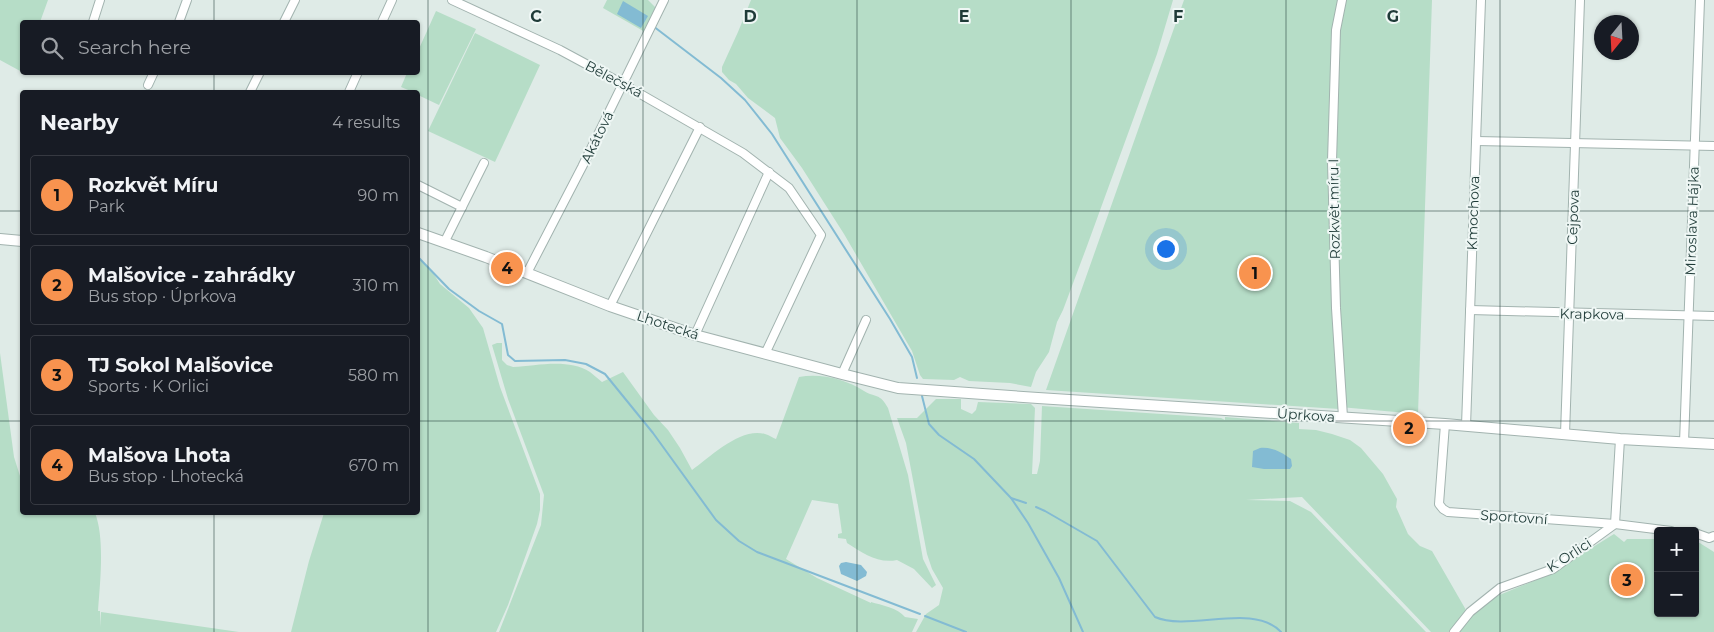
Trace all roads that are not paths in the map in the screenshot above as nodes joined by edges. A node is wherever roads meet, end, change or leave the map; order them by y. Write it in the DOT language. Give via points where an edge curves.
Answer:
graph roads {
  1 [pos="100,0"];
  2 [pos="187,0"];
  3 [pos="295,0"];
  4 [pos="392,0"];
  5 [pos="452,0"];
  6 [pos="664,0"];
  7 [pos="1342,0"];
  8 [pos="1481,0"];
  9 [pos="1580,0"];
  10 [pos="1700,0"];
  11 [pos="94,20"];
  12 [pos="180,20"];
  13 [pos="285,20"];
  14 [pos="383,20"];
  15 [pos="153,75"];
  16 [pos="258,75"];
  17 [pos="357,75"];
  18 [pos="623,84"];
  19 [pos="148,85"];
  20 [pos="251,90"];
  21 [pos="350,90"];
  22 [pos="700,127"];
  23 [pos="1476,141"];
  24 [pos="1575,143"];
  25 [pos="1694,145"];
  26 [pos="1714,146"];
  27 [pos="484,162"];
  28 [pos="769,172"];
  29 [pos="420,186"];
  30 [pos="462,207"];
  31 [pos="420,234"];
  32 [pos="0,239"];
  33 [pos="20,240"];
  34 [pos="445,241"];
  35 [pos="527,273"];
  36 [pos="610,306"];
  37 [pos="1470,310"];
  38 [pos="1569,313"];
  39 [pos="1688,315"];
  40 [pos="1714,316"];
  41 [pos="866,320"];
  42 [pos="695,334"];
  43 [pos="765,354"];
  44 [pos="842,374"];
  45 [pos="898,388"];
  46 [pos="1343,418"];
  47 [pos="1445,424"];
  48 [pos="1466,426"];
  49 [pos="1565,434"];
  50 [pos="1620,439"];
  51 [pos="1684,443"];
  52 [pos="1714,444"];
  53 [pos="1615,524"];
  54 [pos="1654,529"];
  55 [pos="1699,534"];
  56 [pos="1712,539"];
  57 [pos="1454,632"];
  1 -- 11 [label="street"];
  2 -- 12 [label="street"];
  3 -- 13 [label="street"];
  4 -- 14 [label="street"];
  5 -- 18 [label="street, Bělečská" via="560,50"];
  6 -- 18 [label="street, Akátová"];
  7 -- 46 [label="street, Rozkvět míru I" via="1336,30 1332,161"];
  8 -- 23 [label="street, Kmochova"];
  9 -- 24 [label="street, Cejpova"];
  10 -- 25 [label="street, Miroslava Hájka"];
  15 -- 19 [label="street"];
  16 -- 20 [label="street"];
  17 -- 21 [label="street"];
  18 -- 22 [label="street, Bělečská"];
  18 -- 35 [label="street, Akátová"];
  22 -- 28 [label="street, Bělečská"];
  22 -- 36 [label="street"];
  23 -- 24 [label="street"];
  23 -- 37 [label="street, Kmochova"];
  24 -- 25 [label="street"];
  24 -- 38 [label="street, Cejpova"];
  25 -- 26 [label="street"];
  25 -- 39 [label="street, Miroslava Hájka"];
  27 -- 30 [label="street"];
  28 -- 42 [label="street"];
  28 -- 43 [label="street, Bělečská" via="789,188 820,234"];
  29 -- 30 [label="street"];
  30 -- 34 [label="street"];
  31 -- 34 [label="street, Lhotecká"];
  32 -- 33 [label="street"];
  34 -- 35 [label="street, Lhotecká"];
  35 -- 36 [label="street, Lhotecká"];
  36 -- 42 [label="street, Lhotecká"];
  37 -- 38 [label="street, Krapkova"];
  37 -- 48 [label="street, Kmochova"];
  38 -- 39 [label="street, Krapkova"];
  38 -- 49 [label="street, Cejpova"];
  39 -- 40 [label="street, Krapkova"];
  39 -- 51 [label="street, Miroslava Hájka"];
  41 -- 44 [label="street"];
  42 -- 43 [label="street, Lhotecká"];
  43 -- 44 [label="street, Lhotecká"];
  44 -- 45 [label="street, Lhotecká"];
  45 -- 46 [label="street, Úprkova"];
  46 -- 47 [label="street, Úprkova"];
  47 -- 48 [label="street, Úprkova"];
  47 -- 53 [label="street, Sportovní" via="1440,504 1448,512"];
  48 -- 49 [label="street, Úprkova"];
  49 -- 50 [label="street, Úprkova"];
  50 -- 51 [label="street, Úprkova"];
  50 -- 53 [label="street"];
  51 -- 52 [label="street, Úprkova"];
  53 -- 54 [label="street, Sportovní"];
  53 -- 57 [label="street, K Orlici" via="1554,568 1500,588 1470,612"];
  55 -- 56 [label="street"];
}
